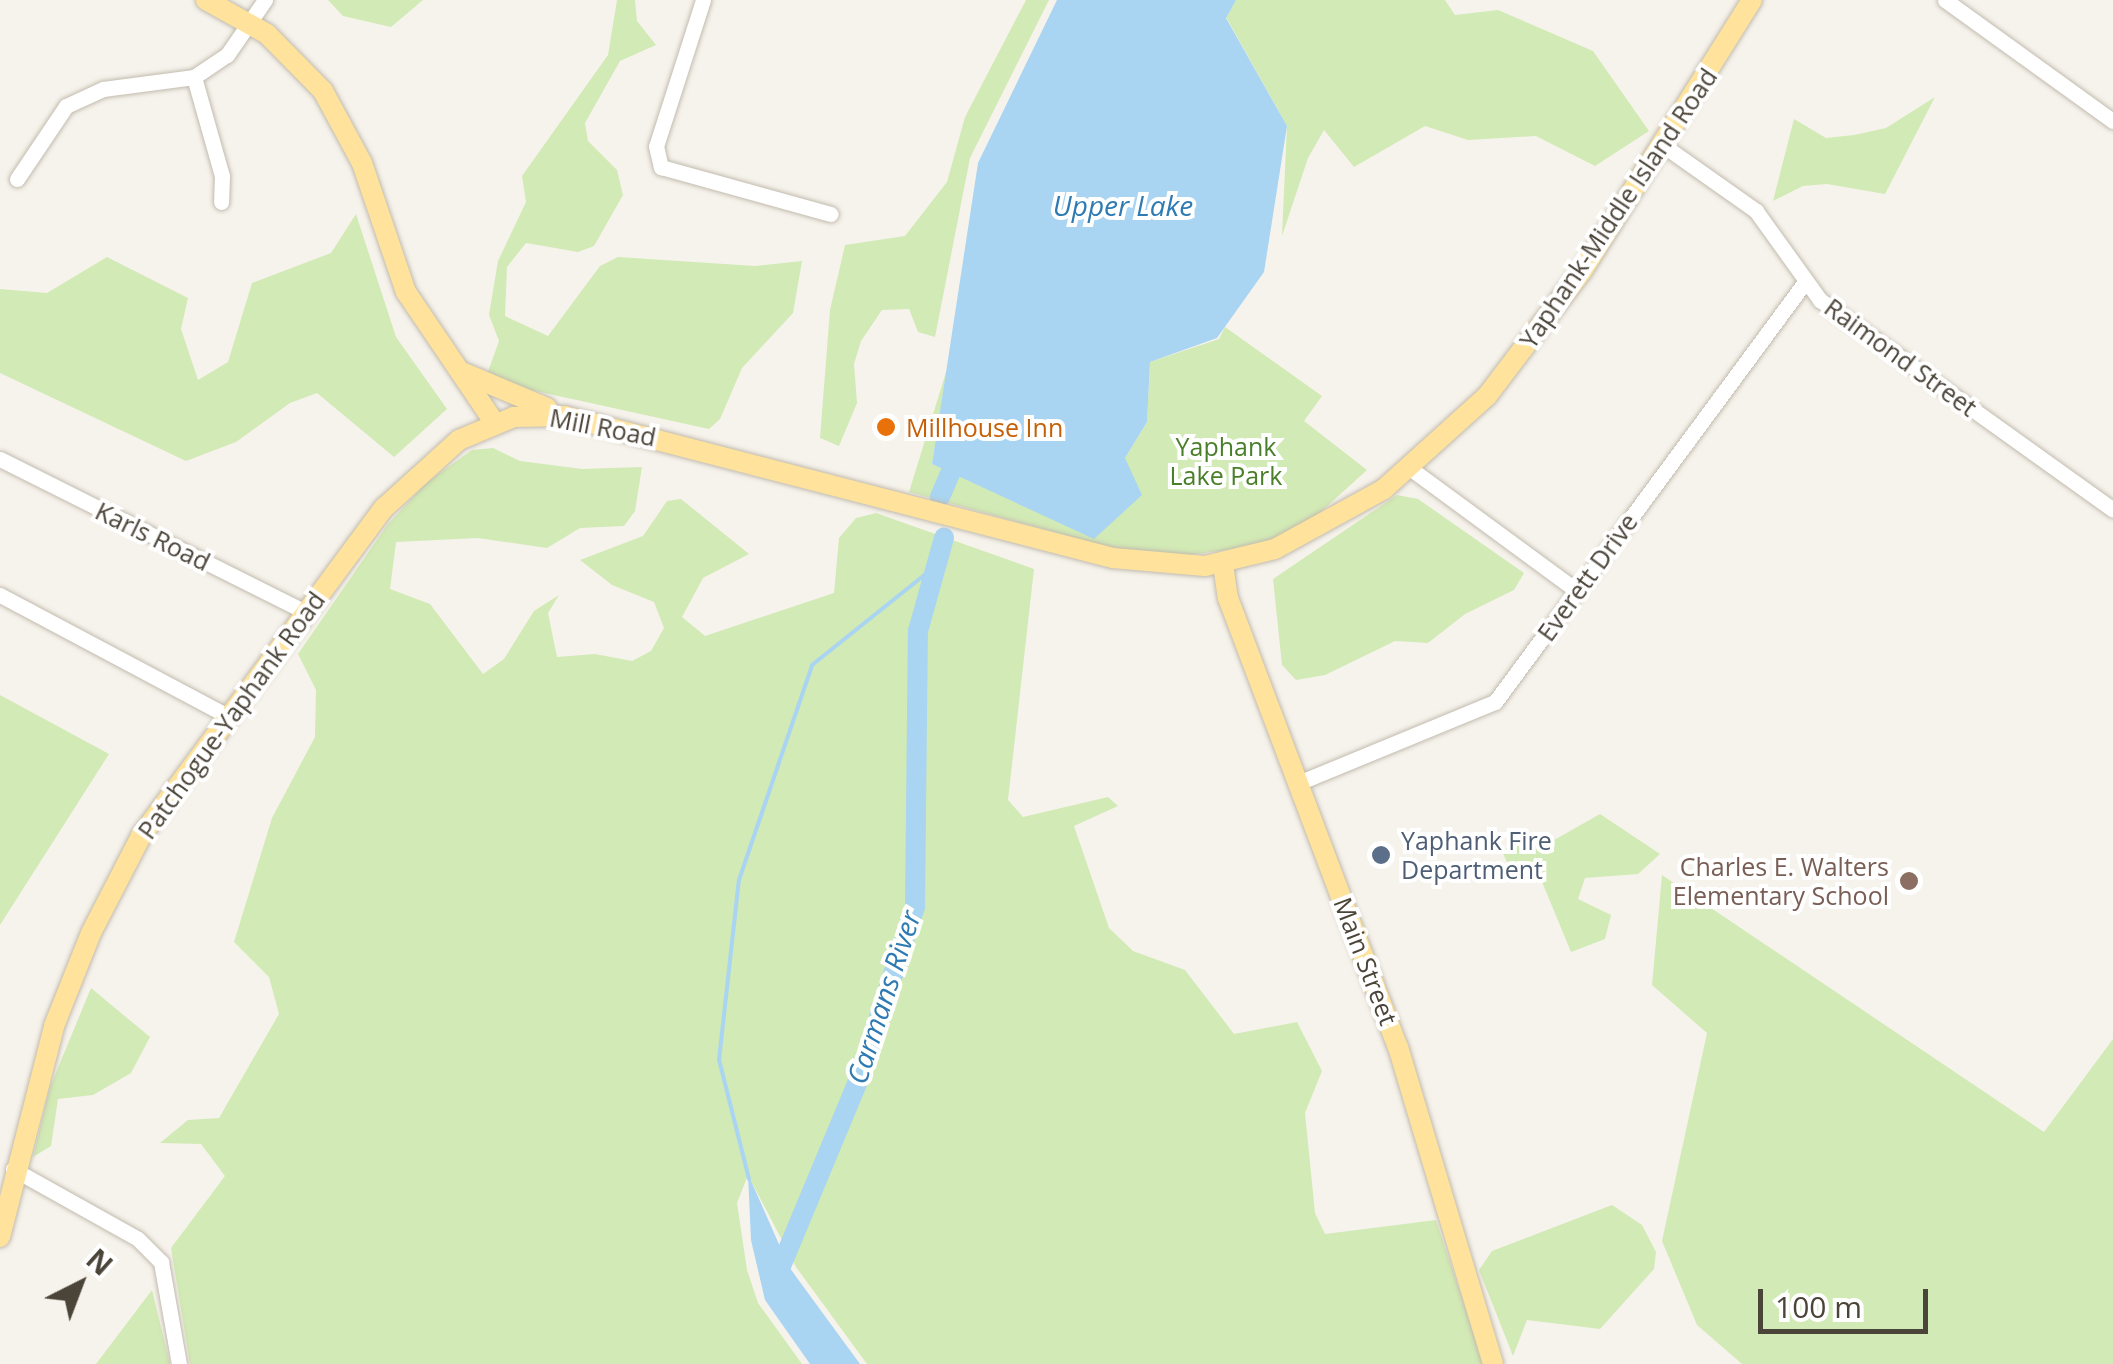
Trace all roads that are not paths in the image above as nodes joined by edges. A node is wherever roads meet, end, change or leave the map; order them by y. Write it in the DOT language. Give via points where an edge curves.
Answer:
graph roads {
  1 [pos="206,0"];
  2 [pos="265,0"];
  3 [pos="702,0"];
  4 [pos="1752,0"];
  5 [pos="1945,0"];
  6 [pos="251,23"];
  7 [pos="194,78"];
  8 [pos="2113,121"];
  9 [pos="1664,146"];
  10 [pos="16,179"];
  11 [pos="221,202"];
  12 [pos="832,214"];
  13 [pos="1805,282"];
  14 [pos="450,363"];
  15 [pos="564,416"];
  16 [pos="494,422"];
  17 [pos="0,459"];
  18 [pos="1411,469"];
  19 [pos="2113,510"];
  20 [pos="1223,564"];
  21 [pos="1577,591"];
  22 [pos="0,595"];
  23 [pos="306,612"];
  24 [pos="226,716"];
  25 [pos="1298,783"];
  26 [pos="13,1169"];
  27 [pos="0,1237"];
  28 [pos="179,1364"];
  29 [pos="1493,1364"];
  1 -- 6 [label="main road"];
  2 -- 6 [label="street"];
  3 -- 12 [label="street" via="656,146 661,167"];
  4 -- 9 [label="main road, Yaphank-Middle Island Road"];
  5 -- 8 [label="street"];
  6 -- 7 [label="street" via="227,55"];
  6 -- 14 [label="main road" via="304,66 335,108 362,163 406,292"];
  7 -- 10 [label="street" via="104,89 66,106"];
  7 -- 11 [label="street" via="222,176"];
  9 -- 13 [label="street, Raimond Street" via="1756,211"];
  9 -- 18 [label="main road, Yaphank-Middle Island Road" via="1506,374"];
  13 -- 19 [label="street, Raimond Street" via="1820,300"];
  13 -- 21 [label="street, Everett Drive"];
  14 -- 15 [label="main road" via="483,386"];
  14 -- 16 [label="main road"];
  15 -- 16 [label="main road, Mill Road"];
  15 -- 20 [label="main road, Mill Road" via="775,467 1031,541 1156,564"];
  16 -- 23 [label="main road, Patchogue-Yaphank Road" via="408,481"];
  17 -- 23 [label="street, Karls Road"];
  18 -- 20 [label="main road, Yaphank-Middle Island Road" via="1316,532"];
  18 -- 21 [label="street"];
  20 -- 25 [label="main road, Main Street" via="1228,598"];
  21 -- 25 [label="street, Everett Drive" via="1495,702"];
  22 -- 24 [label="street"];
  23 -- 24 [label="main road, Patchogue-Yaphank Road"];
  24 -- 26 [label="main road, Patchogue-Yaphank Road" via="141,836 91,933 48,1044"];
  25 -- 29 [label="main road, Main Street" via="1398,1047"];
  26 -- 27 [label="main road, Patchogue-Yaphank Road"];
  26 -- 28 [label="street" via="138,1239 162,1262"];
}
